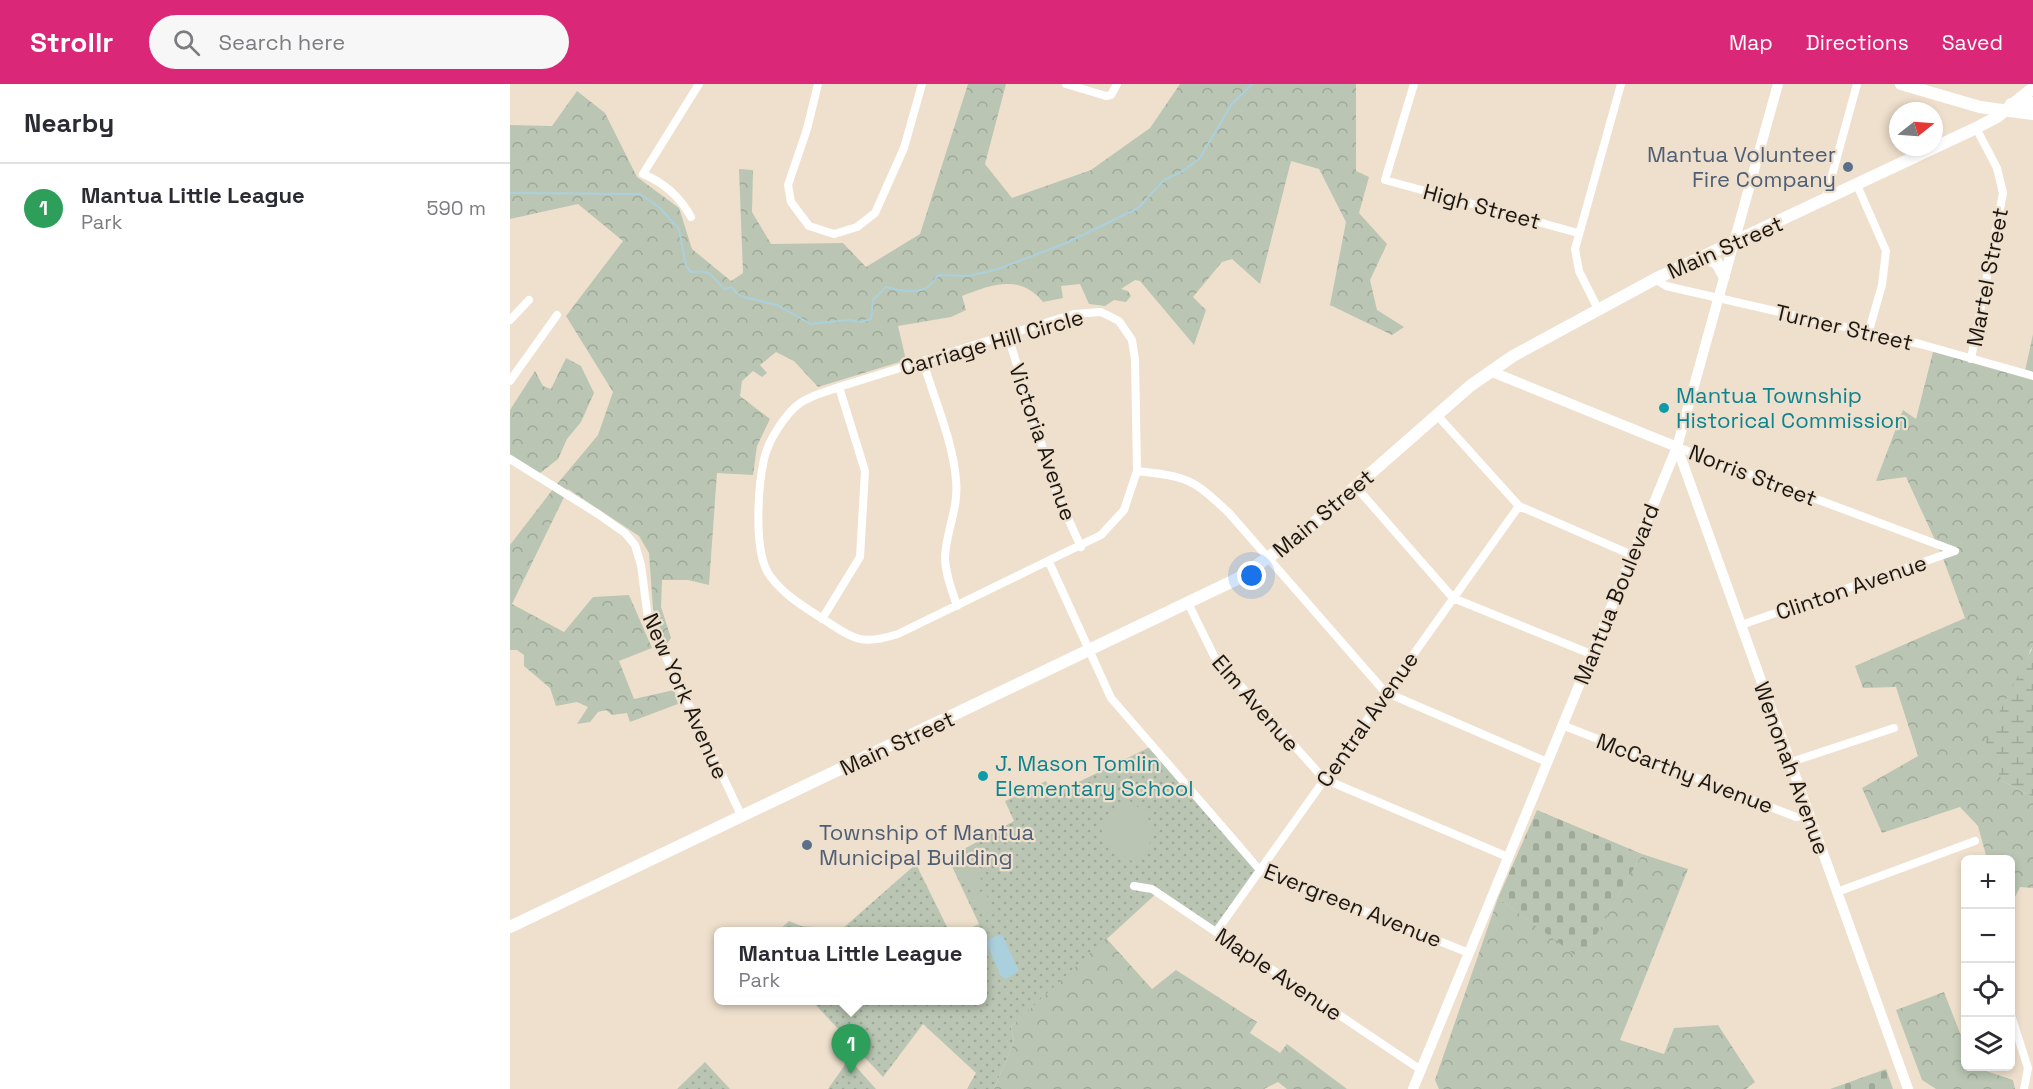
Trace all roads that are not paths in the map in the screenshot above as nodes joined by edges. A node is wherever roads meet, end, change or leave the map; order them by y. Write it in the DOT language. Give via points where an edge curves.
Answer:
graph roads {
  1 [pos="699,84"];
  2 [pos="818,84"];
  3 [pos="922,84"];
  4 [pos="1066,84"];
  5 [pos="1118,84"];
  6 [pos="1414,84"];
  7 [pos="1621,84"];
  8 [pos="1778,84"];
  9 [pos="1857,84"];
  10 [pos="1901,84"];
  11 [pos="1920,87"];
  12 [pos="2033,88"];
  13 [pos="2033,102"];
  14 [pos="2007,108"];
  15 [pos="2033,114"];
  16 [pos="1976,128"];
  17 [pos="1857,185"];
  18 [pos="1825,201"];
  19 [pos="691,217"];
  20 [pos="1578,233"];
  21 [pos="1733,243"];
  22 [pos="1703,257"];
  23 [pos="1724,276"];
  24 [pos="1655,279"];
  25 [pos="1718,298"];
  26 [pos="529,300"];
  27 [pos="1598,309"];
  28 [pos="557,315"];
  29 [pos="510,320"];
  30 [pos="1868,334"];
  31 [pos="1008,336"];
  32 [pos="1971,359"];
  33 [pos="923,361"];
  34 [pos="1490,370"];
  35 [pos="2033,376"];
  36 [pos="510,381"];
  37 [pos="839,387"];
  38 [pos="1437,415"];
  39 [pos="1677,447"];
  40 [pos="510,459"];
  41 [pos="1137,471"];
  42 [pos="1356,487"];
  43 [pos="1519,506"];
  44 [pos="1081,547"];
  45 [pos="1950,549"];
  46 [pos="1632,555"];
  47 [pos="1267,560"];
  48 [pos="1049,562"];
  49 [pos="1454,598"];
  50 [pos="1188,603"];
  51 [pos="957,606"];
  52 [pos="822,619"];
  53 [pos="1741,626"];
  54 [pos="1089,652"];
  55 [pos="1591,654"];
  56 [pos="1385,692"];
  57 [pos="1562,725"];
  58 [pos="1894,728"];
  59 [pos="1542,760"];
  60 [pos="1791,762"];
  61 [pos="1324,779"];
  62 [pos="1809,814"];
  63 [pos="742,817"];
  64 [pos="1975,842"];
  65 [pos="1508,857"];
  66 [pos="1260,869"];
  67 [pos="1134,886"];
  68 [pos="1837,892"];
  69 [pos="510,927"];
  70 [pos="1216,932"];
  71 [pos="1469,952"];
  72 [pos="2012,1017"];
  73 [pos="1421,1070"];
  74 [pos="1413,1089"];
  75 [pos="1908,1089"];
  76 [pos="2024,1089"];
  1 -- 19 [label="street" via="643,174 683,202"];
  2 -- 3 [label="street" via="788,185 791,202 809,226 834,234 857,227 875,213 904,148"];
  4 -- 5 [label="street" via="1106,96"];
  6 -- 20 [label="street, High Street" via="1385,180"];
  7 -- 20 [label="street"];
  8 -- 21 [label="main road, Mantua Boulevard"];
  9 -- 18 [label="street"];
  10 -- 11 [label="main road"];
  11 -- 14 [label="main road" via="1962,101"];
  12 -- 14 [label="main road, Main Street"];
  13 -- 14 [label="main road"];
  14 -- 15 [label="main road"];
  14 -- 16 [label="main road, Main Street"];
  16 -- 17 [label="main road, Main Street"];
  16 -- 32 [label="street, Martel Street" via="1997,168 2003,193"];
  17 -- 18 [label="main road, Main Street"];
  17 -- 30 [label="street" via="1886,251 1882,285"];
  18 -- 21 [label="main road, Main Street"];
  20 -- 27 [label="street" via="1575,262"];
  21 -- 22 [label="main road, Main Street"];
  21 -- 23 [label="main road, Mantua Boulevard"];
  22 -- 23 [label="main road" via="1717,263"];
  22 -- 24 [label="main road, Main Street"];
  23 -- 25 [label="main road, Mantua Boulevard"];
  24 -- 25 [label="street, Turner Street" via="1666,286"];
  24 -- 27 [label="main road, Main Street"];
  25 -- 30 [label="street, Turner Street"];
  25 -- 39 [label="main road, Mantua Boulevard"];
  26 -- 29 [label="street"];
  27 -- 34 [label="main road, Main Street"];
  28 -- 36 [label="street"];
  30 -- 32 [label="street, Turner Street"];
  31 -- 33 [label="street, Carriage Hill Circle"];
  31 -- 41 [label="street, Carriage Hill Circle" via="1074,314 1101,312 1119,321 1132,340 1135,360"];
  31 -- 44 [label="street, Victoria Avenue" via="1057,494"];
  32 -- 35 [label="street, Turner Street"];
  33 -- 37 [label="street, Carriage Hill Circle"];
  33 -- 51 [label="street" via="957,480 957,504 945,559"];
  34 -- 38 [label="main road, Main Street"];
  34 -- 39 [label="main road, Norris Street"];
  37 -- 52 [label="street" via="865,471 860,557"];
  37 -- 52 [label="street, Carriage Hill Circle" via="808,398 780,425 765,458 760,508 761,557 770,575 795,602"];
  38 -- 42 [label="main road, Main Street"];
  38 -- 43 [label="street"];
  39 -- 45 [label="street, Norris Street"];
  39 -- 46 [label="main road, Mantua Boulevard"];
  39 -- 53 [label="main road, Wenonah Avenue"];
  40 -- 63 [label="street, New York Avenue" via="598,514 625,533 634,545 641,565 648,619"];
  41 -- 44 [label="street, Carriage Hill Circle" via="1124,510 1101,535"];
  41 -- 47 [label="street" via="1180,476 1202,487"];
  42 -- 47 [label="main road, Main Street"];
  42 -- 49 [label="street"];
  43 -- 46 [label="street"];
  43 -- 49 [label="street, Central Avenue"];
  44 -- 48 [label="street, Carriage Hill Circle"];
  45 -- 53 [label="street, Clinton Avenue" via="1955,551"];
  46 -- 55 [label="main road, Mantua Boulevard"];
  47 -- 50 [label="main road, Main Street"];
  47 -- 56 [label="street"];
  48 -- 51 [label="street, Carriage Hill Circle"];
  48 -- 54 [label="street, Evergreen Avenue"];
  49 -- 55 [label="street"];
  49 -- 56 [label="street, Central Avenue"];
  50 -- 54 [label="main road, Main Street"];
  50 -- 61 [label="street, Elm Avenue" via="1214,656"];
  51 -- 52 [label="street, Carriage Hill Circle" via="898,634 873,640 854,640"];
  53 -- 60 [label="main road, Wenonah Avenue"];
  54 -- 63 [label="main road, Main Street"];
  54 -- 66 [label="street, Evergreen Avenue" via="1118,707"];
  55 -- 57 [label="main road, Mantua Boulevard"];
  56 -- 59 [label="street"];
  56 -- 61 [label="street, Central Avenue"];
  57 -- 59 [label="main road, Mantua Boulevard"];
  57 -- 62 [label="street, McCarthy Avenue" via="1796,817"];
  58 -- 60 [label="street"];
  59 -- 65 [label="main road, Mantua Boulevard"];
  60 -- 62 [label="main road, Wenonah Avenue"];
  61 -- 65 [label="street, Elm Avenue"];
  61 -- 66 [label="street, Central Avenue"];
  62 -- 68 [label="main road, Wenonah Avenue"];
  63 -- 69 [label="main road, Main Street"];
  64 -- 68 [label="street"];
  65 -- 71 [label="main road, Mantua Boulevard"];
  66 -- 70 [label="street, Central Avenue"];
  66 -- 71 [label="street, Evergreen Avenue"];
  67 -- 70 [label="street, Maple Avenue" via="1152,889"];
  68 -- 75 [label="main road, Wenonah Avenue"];
  70 -- 73 [label="street, Maple Avenue"];
  71 -- 73 [label="main road, Mantua Boulevard"];
  72 -- 76 [label="street" via="2028,1068"];
  73 -- 74 [label="main road, Mantua Boulevard"];
}
